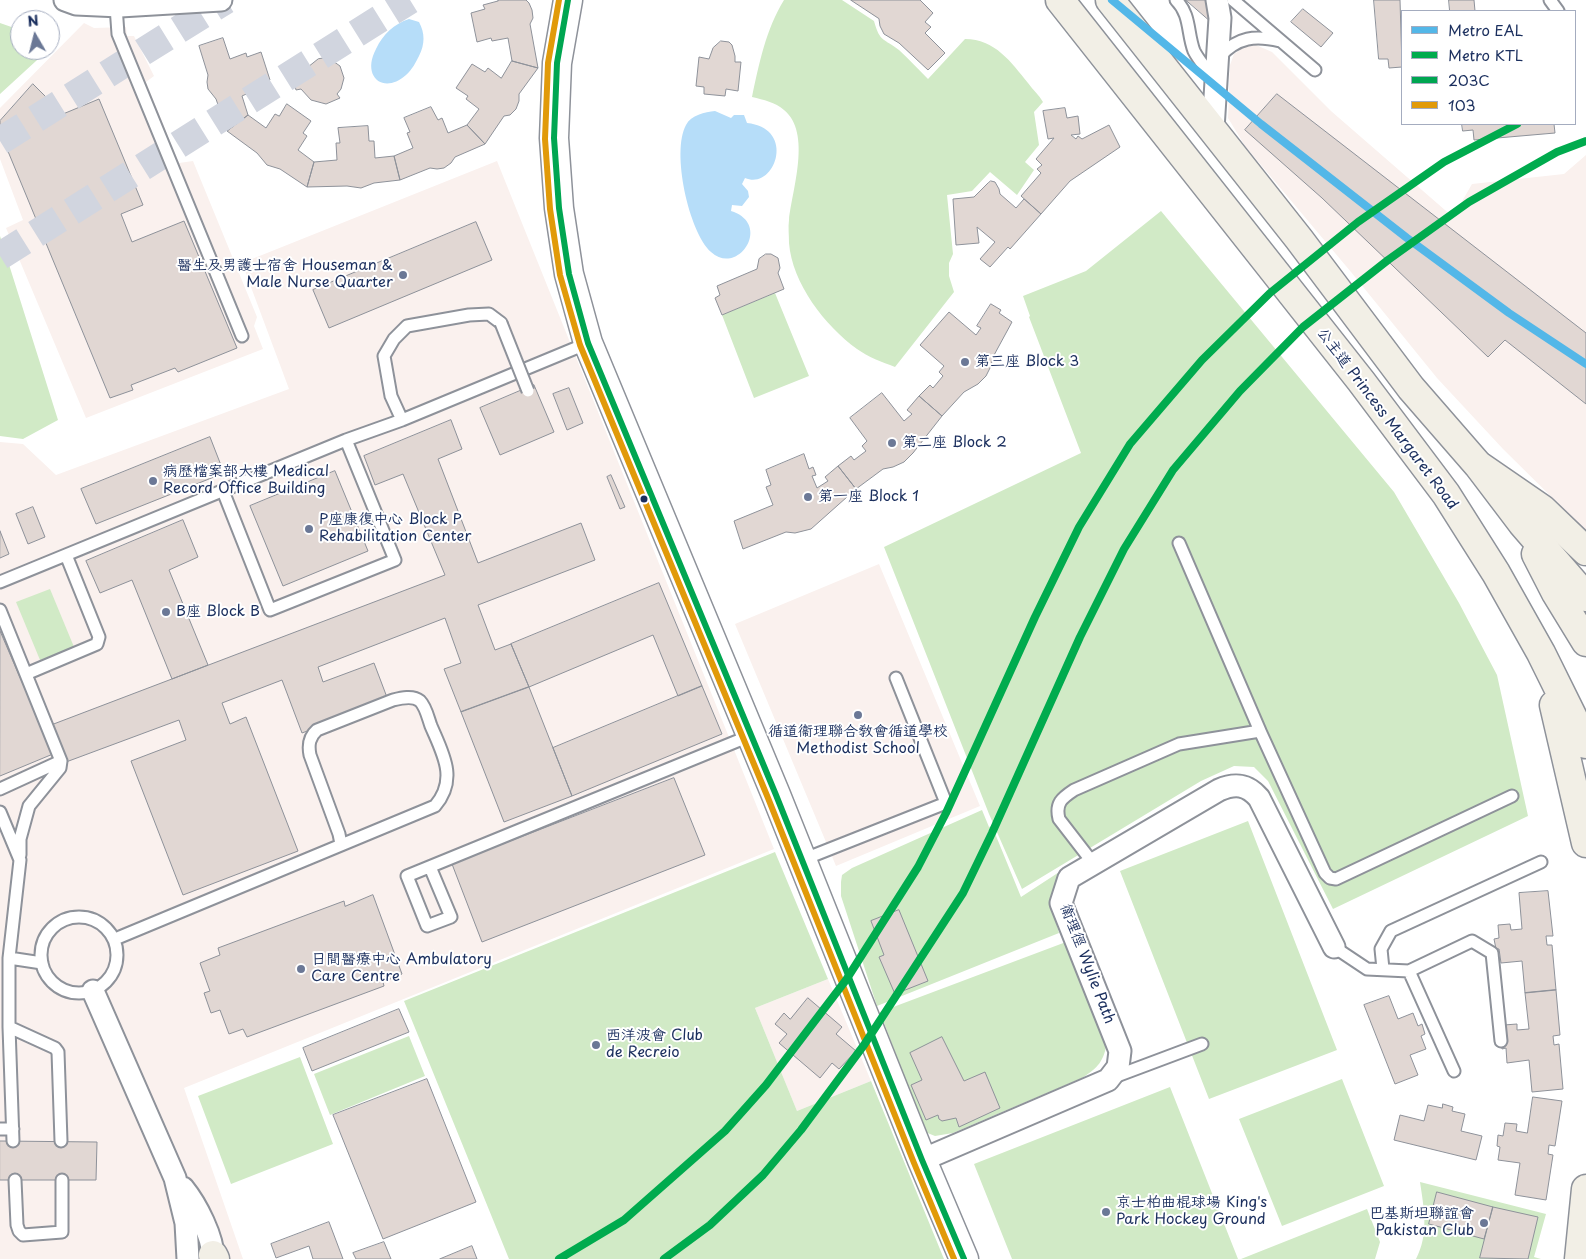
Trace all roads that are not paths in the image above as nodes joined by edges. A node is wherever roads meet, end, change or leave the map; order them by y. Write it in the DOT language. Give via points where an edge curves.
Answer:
graph roads {
  1 [pos="65,0"];
  2 [pos="217,0"];
  3 [pos="568,0"];
  4 [pos="1060,0"];
  5 [pos="1110,0"];
  6 [pos="1176,0"];
  7 [pos="1217,0"];
  8 [pos="1233,0"];
  9 [pos="116,6"];
  10 [pos="1284,42"];
  11 [pos="1219,57"];
  12 [pos="1315,70"];
  13 [pos="1216,84"];
  14 [pos="1213,129"];
  15 [pos="242,336"];
  16 [pos="588,343"];
  17 [pos="528,391"];
  18 [pos="402,420"];
  19 [pos="346,440"];
  20 [pos="1478,465"];
  21 [pos="223,491"];
  22 [pos="1522,523"];
  23 [pos="1576,542"];
  24 [pos="1179,543"];
  25 [pos="66,555"];
  26 [pos="0,582"];
  27 [pos="1586,597"];
  28 [pos="0,610"];
  29 [pos="1586,642"];
  30 [pos="1541,653"];
  31 [pos="26,674"];
  32 [pos="896,678"];
  33 [pos="1260,731"];
  34 [pos="752,735"];
  35 [pos="1586,744"];
  36 [pos="62,761"];
  37 [pos="0,789"];
  38 [pos="1512,796"];
  39 [pos="0,812"];
  40 [pos="1586,843"];
  41 [pos="341,844"];
  42 [pos="20,860"];
  43 [pos="802,860"];
  44 [pos="1541,862"];
  45 [pos="1093,863"];
  46 [pos="430,867"];
  47 [pos="115,939"];
  48 [pos="1334,947"];
  49 [pos="9,958"];
  50 [pos="42,963"];
  51 [pos="1383,969"];
  52 [pos="1409,971"];
  53 [pos="93,991"];
  54 [pos="5,1028"];
  55 [pos="1501,1042"];
  56 [pos="1202,1044"];
  57 [pos="1454,1071"];
  58 [pos="1108,1080"];
  59 [pos="0,1130"];
  60 [pos="61,1141"];
  61 [pos="922,1160"];
  62 [pos="15,1180"];
  63 [pos="62,1180"];
  64 [pos="1586,1189"];
  65 [pos="207,1258"];
  66 [pos="964,1259"];
  67 [pos="1579,1259"];
  1 -- 9 [label="street" via="76,4"];
  2 -- 9 [label="street"];
  3 -- 16 [label="street" via="557,63 554,138 559,208 569,274"];
  4 -- 30 [label="main road, 公主道 Princess Margaret Road" via="1446,494"];
  5 -- 14 [label="main road"];
  6 -- 13 [label="lane" via="1188,18 1193,49"];
  7 -- 11 [label="street"];
  8 -- 10 [label="lane"];
  9 -- 15 [label="lane" via="118,34"];
  10 -- 11 [label="lane" via="1256,37 1241,40 1229,46"];
  10 -- 12 [label="lane"];
  11 -- 13 [label="street"];
  13 -- 14 [label="street"];
  14 -- 20 [label="main road" via="1411,388"];
  16 -- 18 [label="lane"];
  16 -- 34 [label="street"];
  17 -- 18 [label="lane, bridge" via="501,324 489,314 407,326 384,356 391,396"];
  18 -- 19 [label="lane"];
  19 -- 21 [label="lane"];
  19 -- 21 [label="lane" via="395,560 386,564 270,610"];
  20 -- 22 [label="main road"];
  20 -- 23 [label="main road" via="1542,509"];
  21 -- 25 [label="lane"];
  22 -- 27 [label="main road"];
  22 -- 29 [label="main road" via="1556,593"];
  24 -- 33 [label="lane"];
  25 -- 26 [label="lane"];
  25 -- 31 [label="lane" via="99,638 97,644"];
  28 -- 31 [label="lane"];
  30 -- 35 [label="main road, 公主道 Princess Margaret Road"];
  30 -- 40 [label="main road"];
  31 -- 36 [label="lane"];
  32 -- 43 [label="lane" via="946,803"];
  33 -- 38 [label="lane" via="1330,878 1336,879"];
  33 -- 45 [label="lane" via="1179,744 1067,795 1057,810 1059,819"];
  34 -- 43 [label="street"];
  34 -- 46 [label="lane"];
  36 -- 37 [label="lane"];
  36 -- 42 [label="lane" via="60,768 29,806 20,839"];
  39 -- 42 [label="lane"];
  41 -- 41 [label="lane" via="310,756 311,735 393,700 403,697 415,699 423,706 445,763 447,780 442,798 425,812"];
  41 -- 47 [label="lane"];
  42 -- 49 [label="lane"];
  43 -- 61 [label="street"];
  44 -- 51 [label="lane" via="1391,931 1380,949"];
  45 -- 48 [label="street, 衛理徑 Wylie Path" via="1219,790 1236,784 1246,787 1259,798"];
  45 -- 58 [label="street, 衛理徑 Wylie Path" via="1069,878 1061,903 1120,1051 1118,1067"];
  46 -- 46 [label="lane" via="451,916 427,926 406,876"];
  47 -- 50 [label="lane" via="102,923 82,916 67,919 47,934 41,953"];
  47 -- 53 [label="lane" via="117,964 104,985"];
  48 -- 51 [label="lane" via="1368,969"];
  49 -- 50 [label="lane"];
  49 -- 54 [label="lane"];
  50 -- 53 [label="lane" via="55,985 67,991"];
  51 -- 52 [label="lane"];
  52 -- 55 [label="lane" via="1472,941 1492,953"];
  52 -- 57 [label="lane"];
  53 -- 65 [label="street" via="175,1178 204,1222"];
  54 -- 59 [label="lane" via="13,1135"];
  54 -- 60 [label="lane" via="58,1052"];
  56 -- 58 [label="lane"];
  58 -- 61 [label="street"];
  61 -- 66 [label="street"];
  62 -- 63 [label="lane" via="17,1225 22,1235 62,1232"];
  64 -- 67 [label="main road"];
}
